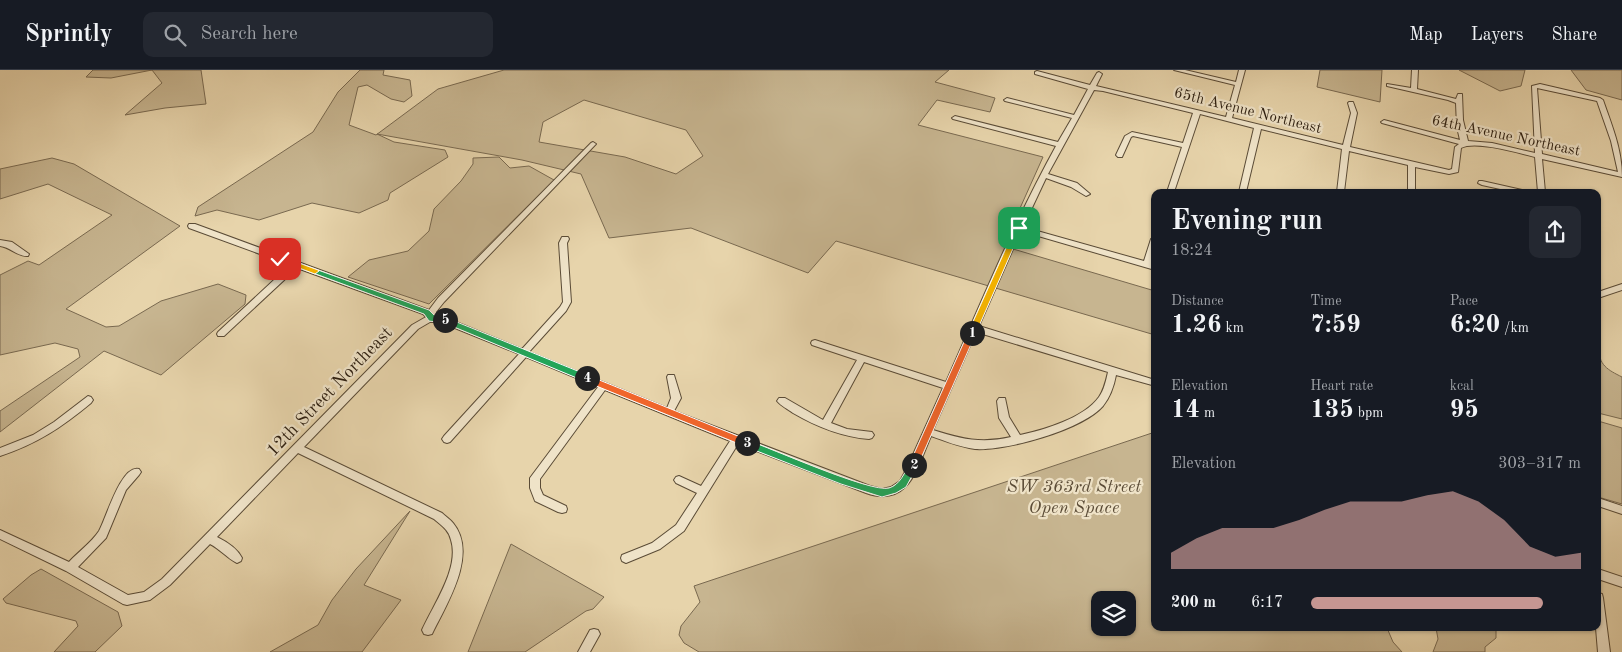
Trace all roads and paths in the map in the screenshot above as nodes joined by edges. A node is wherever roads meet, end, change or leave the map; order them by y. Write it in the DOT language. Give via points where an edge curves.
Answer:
graph roads {
  1 [pos="1178,70"];
  2 [pos="1242,70"];
  3 [pos="1415,70"];
  4 [pos="1037,72"];
  5 [pos="1099,74"];
  6 [pos="1238,84"];
  7 [pos="1389,85"];
  8 [pos="1092,88"];
  9 [pos="1414,90"];
  10 [pos="1007,100"];
  11 [pos="1351,103"];
  12 [pos="1197,112"];
  13 [pos="1074,117"];
  14 [pos="955,118"];
  15 [pos="1228,120"];
  16 [pos="1384,122"];
  17 [pos="1258,127"];
  18 [pos="1465,142"];
  19 [pos="592,144"];
  20 [pos="1060,145"];
  21 [pos="1185,146"];
  22 [pos="1346,148"];
  23 [pos="1120,155"];
  24 [pos="1538,156"];
  25 [pos="1412,164"];
  26 [pos="1622,174"];
  27 [pos="1044,175"];
  28 [pos="1482,183"];
  29 [pos="1171,189"];
  30 [pos="1243,189"];
  31 [pos="1340,189"];
  32 [pos="1411,189"];
  33 [pos="1509,189"];
  34 [pos="1541,189"];
  35 [pos="1086,194"];
  36 [pos="192,226"];
  37 [pos="1019,228"];
  38 [pos="565,239"];
  39 [pos="0,243"];
  40 [pos="24,254"];
  41 [pos="296,264"];
  42 [pos="1151,266"];
  43 [pos="1622,287"];
  44 [pos="1601,294"];
  45 [pos="432,319"];
  46 [pos="974,328"];
  47 [pos="222,334"];
  48 [pos="815,343"];
  49 [pos="524,353"];
  50 [pos="862,358"];
  51 [pos="1113,370"];
  52 [pos="671,377"];
  53 [pos="1151,382"];
  54 [pos="604,385"];
  55 [pos="948,386"];
  56 [pos="88,400"];
  57 [pos="782,401"];
  58 [pos="1002,401"];
  59 [pos="669,412"];
  60 [pos="826,424"];
  61 [pos="929,432"];
  62 [pos="869,435"];
  63 [pos="447,439"];
  64 [pos="736,439"];
  65 [pos="1018,439"];
  66 [pos="297,448"];
  67 [pos="0,452"];
  68 [pos="136,472"];
  69 [pos="679,480"];
  70 [pos="704,491"];
  71 [pos="1601,503"];
  72 [pos="562,509"];
  73 [pos="1622,510"];
  74 [pos="0,534"];
  75 [pos="209,538"];
  76 [pos="236,558"];
  77 [pos="626,558"];
  78 [pos="70,568"];
  79 [pos="1601,575"];
  80 [pos="1622,582"];
  81 [pos="146,596"];
  82 [pos="1601,625"];
  83 [pos="428,630"];
  84 [pos="594,634"];
  85 [pos="584,652"];
  86 [pos="1604,652"];
  1 -- 6 [label="street"];
  2 -- 6 [label="street"];
  3 -- 9 [label="street"];
  4 -- 8 [label="street, 65th Avenue Northeast"];
  5 -- 8 [label="street"];
  6 -- 15 [label="street"];
  7 -- 9 [label="street"];
  8 -- 12 [label="street, 65th Avenue Northeast"];
  8 -- 13 [label="street"];
  9 -- 18 [label="street" via="1459,99"];
  10 -- 13 [label="street"];
  11 -- 22 [label="street" via="1354,113"];
  12 -- 15 [label="street, 65th Avenue Northeast"];
  12 -- 21 [label="street"];
  13 -- 20 [label="street"];
  14 -- 20 [label="street"];
  15 -- 17 [label="street, 65th Avenue Northeast"];
  16 -- 18 [label="street, 64th Avenue Northeast"];
  17 -- 22 [label="street, 65th Avenue Northeast"];
  17 -- 30 [label="street"];
  18 -- 24 [label="street, 64th Avenue Northeast"];
  18 -- 25 [label="street, 65th Avenue Northeast" via="1458,147 1453,171"];
  19 -- 45 [label="street" via="441,300 432,312"];
  20 -- 27 [label="street"];
  21 -- 23 [label="street" via="1132,134"];
  21 -- 29 [label="street"];
  22 -- 25 [label="street, 65th Avenue Northeast"];
  22 -- 31 [label="street"];
  24 -- 26 [label="street, 64th Avenue Northeast"];
  24 -- 26 [label="street" via="1534,87 1600,100"];
  24 -- 34 [label="street"];
  25 -- 32 [label="street"];
  27 -- 35 [label="street" via="1078,187"];
  27 -- 37 [label="street"];
  28 -- 33 [label="street"];
  36 -- 41 [label="street"];
  37 -- 42 [label="street"];
  37 -- 46 [label="street"];
  38 -- 49 [label="street" via="567,302"];
  39 -- 40 [label="street" via="9,244"];
  41 -- 45 [label="street" via="426,312"];
  41 -- 47 [label="street"];
  43 -- 44 [label="street"];
  45 -- 49 [label="street" via="441,319"];
  45 -- 66 [label="street, 12th Street Northeast" via="415,326"];
  46 -- 51 [label="street"];
  46 -- 55 [label="street"];
  48 -- 50 [label="street"];
  49 -- 54 [label="street"];
  49 -- 63 [label="street"];
  50 -- 55 [label="street"];
  50 -- 60 [label="street"];
  51 -- 53 [label="street"];
  51 -- 65 [label="street" via="1107,393 1088,414"];
  52 -- 59 [label="street" via="676,398"];
  54 -- 59 [label="street"];
  54 -- 72 [label="street" via="535,478 540,498"];
  55 -- 61 [label="street"];
  56 -- 67 [label="street" via="44,434"];
  57 -- 60 [label="street" via="811,419"];
  58 -- 65 [label="street" via="1004,418"];
  59 -- 64 [label="street"];
  60 -- 62 [label="street" via="852,434"];
  61 -- 64 [label="street" via="906,479 893,491 882,493"];
  61 -- 65 [label="street" via="981,445"];
  64 -- 70 [label="street"];
  66 -- 75 [label="street, 12th Street Northeast"];
  66 -- 83 [label="street" via="438,516 452,528 458,545 458,560"];
  68 -- 78 [label="street" via="122,488 102,534"];
  69 -- 70 [label="street"];
  70 -- 77 [label="street" via="674,533 656,546"];
  71 -- 73 [label="street"];
  74 -- 78 [label="street"];
  75 -- 76 [label="street"];
  75 -- 81 [label="street, 12th Street Northeast" via="166,582"];
  78 -- 81 [label="street" via="127,600"];
  79 -- 80 [label="street"];
  82 -- 86 [label="street"];
  84 -- 85 [label="street"];
}
